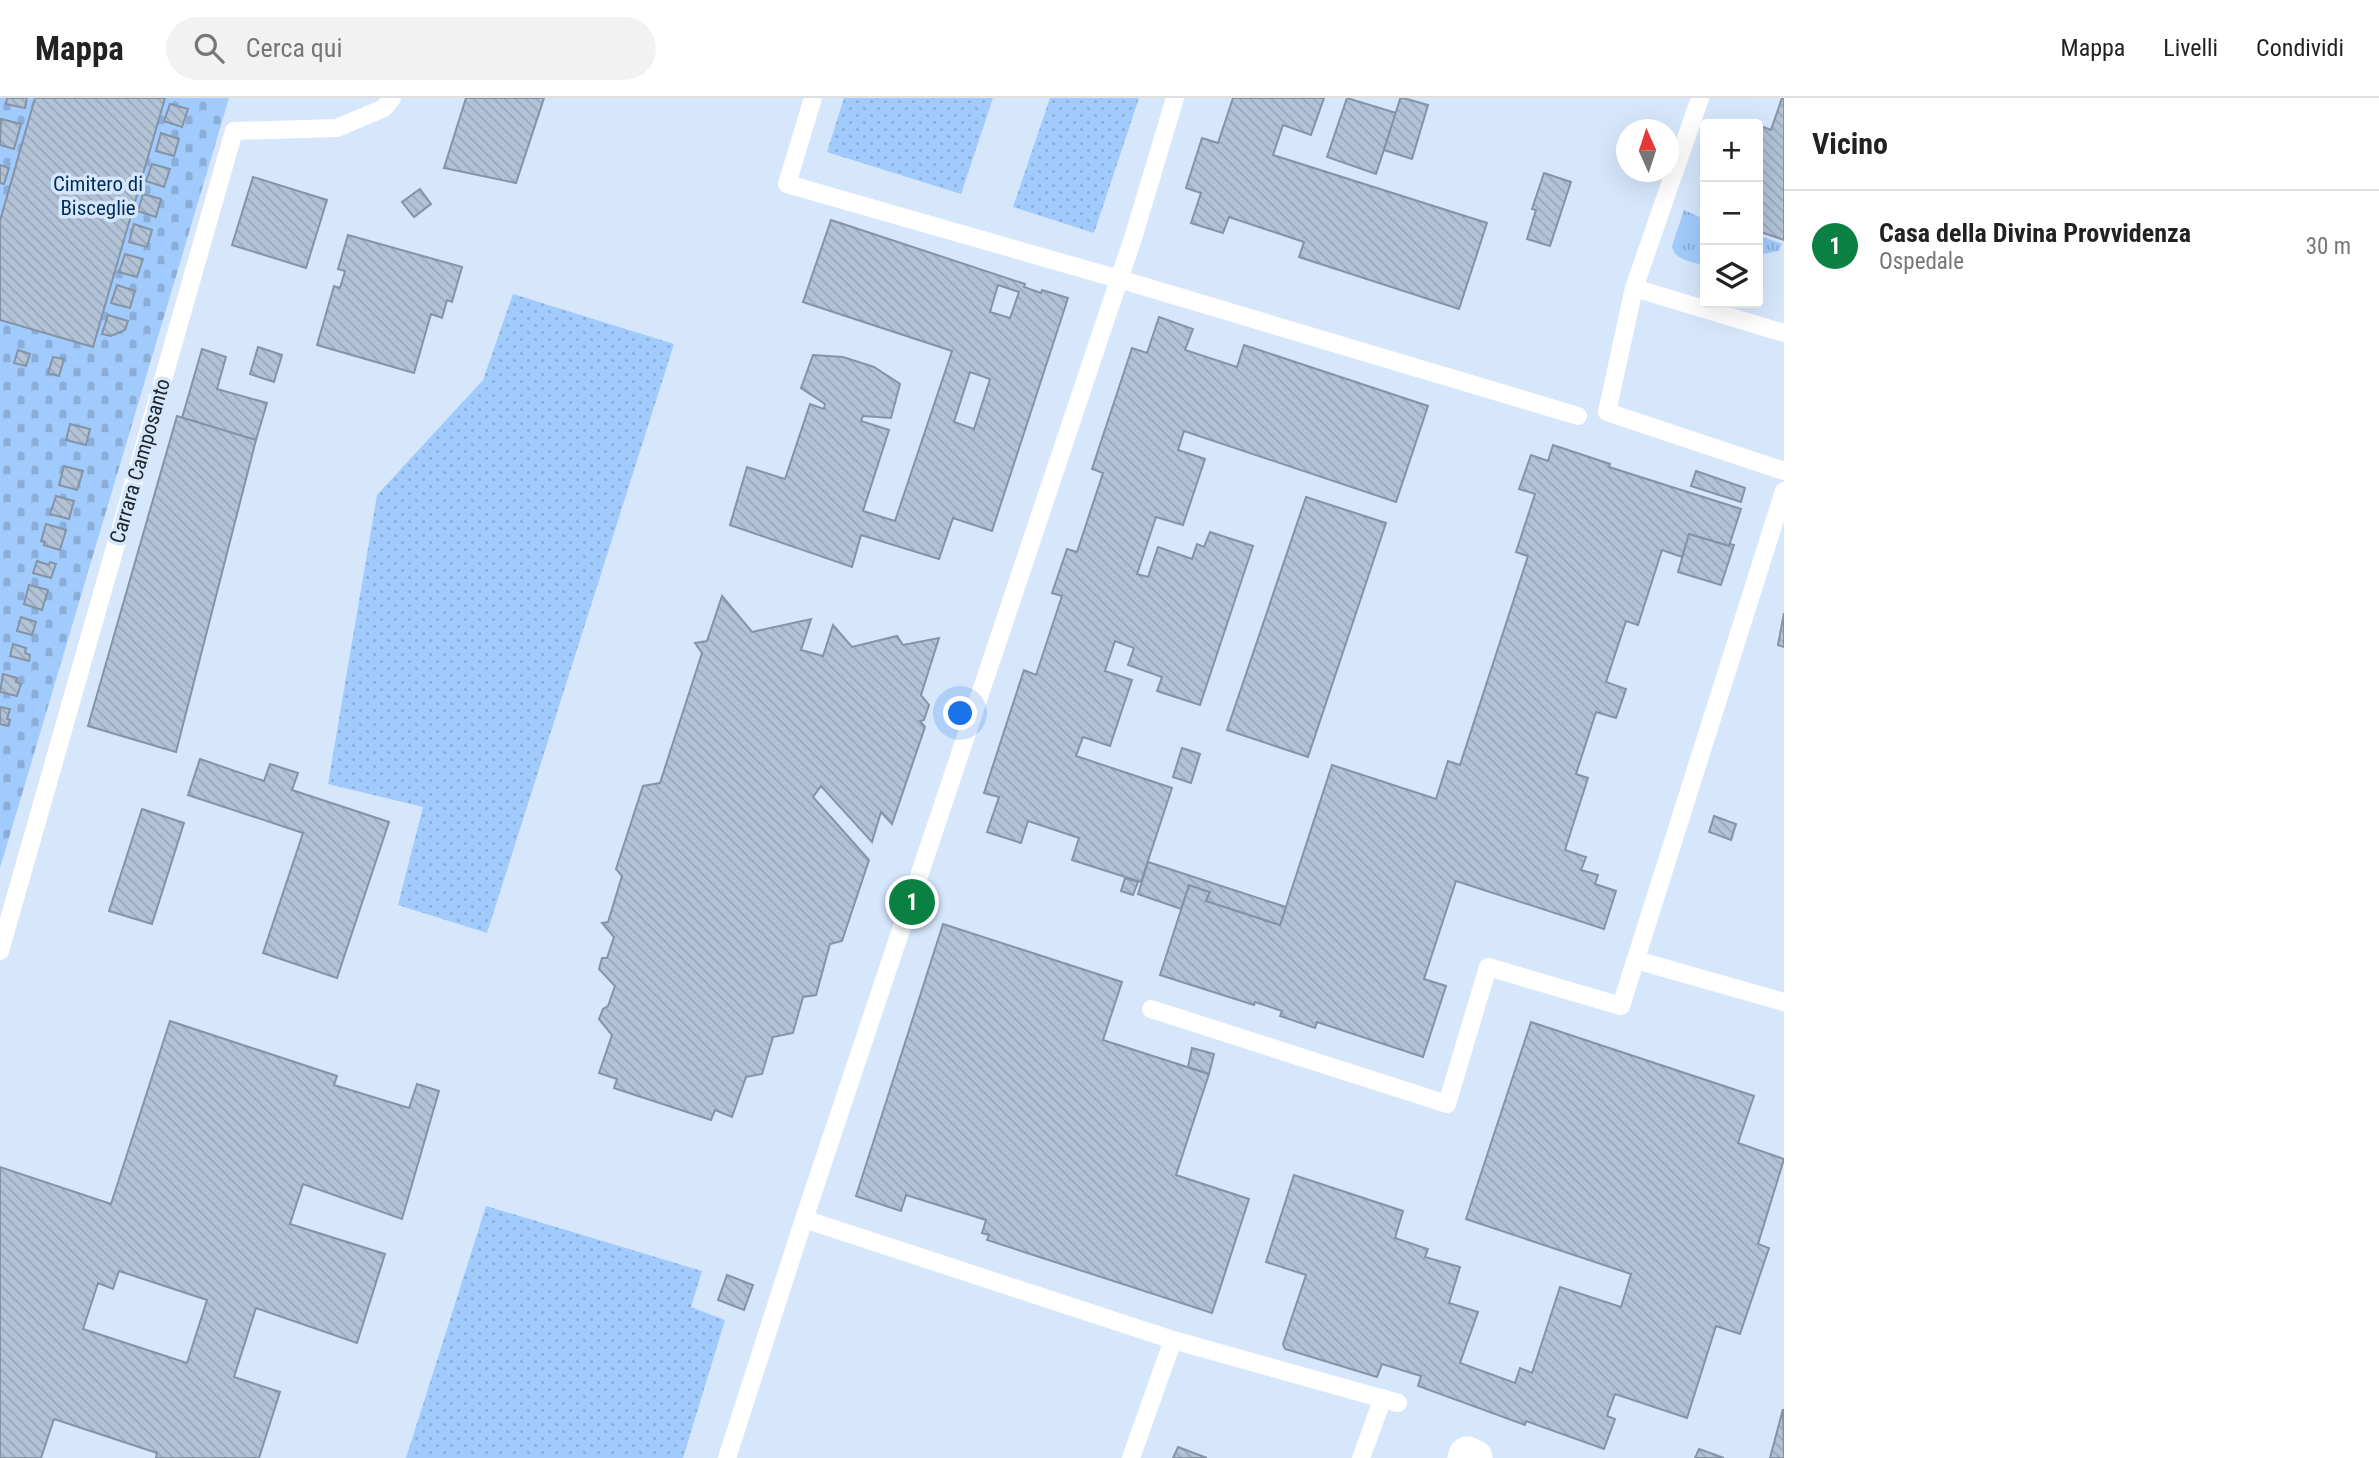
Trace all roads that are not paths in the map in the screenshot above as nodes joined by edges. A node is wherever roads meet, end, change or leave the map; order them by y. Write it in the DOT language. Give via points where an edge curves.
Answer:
graph roads {
  1 [pos="392,98"];
  2 [pos="813,98"];
  3 [pos="1175,98"];
  4 [pos="1700,98"];
  5 [pos="1119,279"];
  6 [pos="1634,288"];
  7 [pos="1784,333"];
  8 [pos="1578,416"];
  9 [pos="1784,471"];
  10 [pos="1784,491"];
  11 [pos="0,951"];
  12 [pos="1636,960"];
  13 [pos="1784,1002"];
  14 [pos="1151,1009"];
  15 [pos="804,1219"];
  16 [pos="1173,1340"];
  17 [pos="727,1458"];
  18 [pos="1131,1458"];
  19 [pos="1361,1458"];
  20 [pos="1466,1458"];
  21 [pos="1475,1458"];
  1 -- 11 [label="lane, Carrara Camposanto" via="384,108 337,128 234,131"];
  2 -- 5 [label="lane" via="787,184"];
  3 -- 5 [label="lane"];
  4 -- 6 [label="lane"];
  5 -- 8 [label="lane"];
  5 -- 15 [label="lane"];
  6 -- 7 [label="lane"];
  6 -- 9 [label="lane" via="1607,412"];
  10 -- 12 [label="lane"];
  12 -- 13 [label="lane"];
  12 -- 14 [label="lane" via="1621,1006 1488,967 1447,1104"];
  15 -- 16 [label="lane"];
  15 -- 17 [label="lane"];
  16 -- 18 [label="lane"];
  16 -- 19 [label="lane" via="1391,1400"];
  20 -- 21 [label="street"];
}
